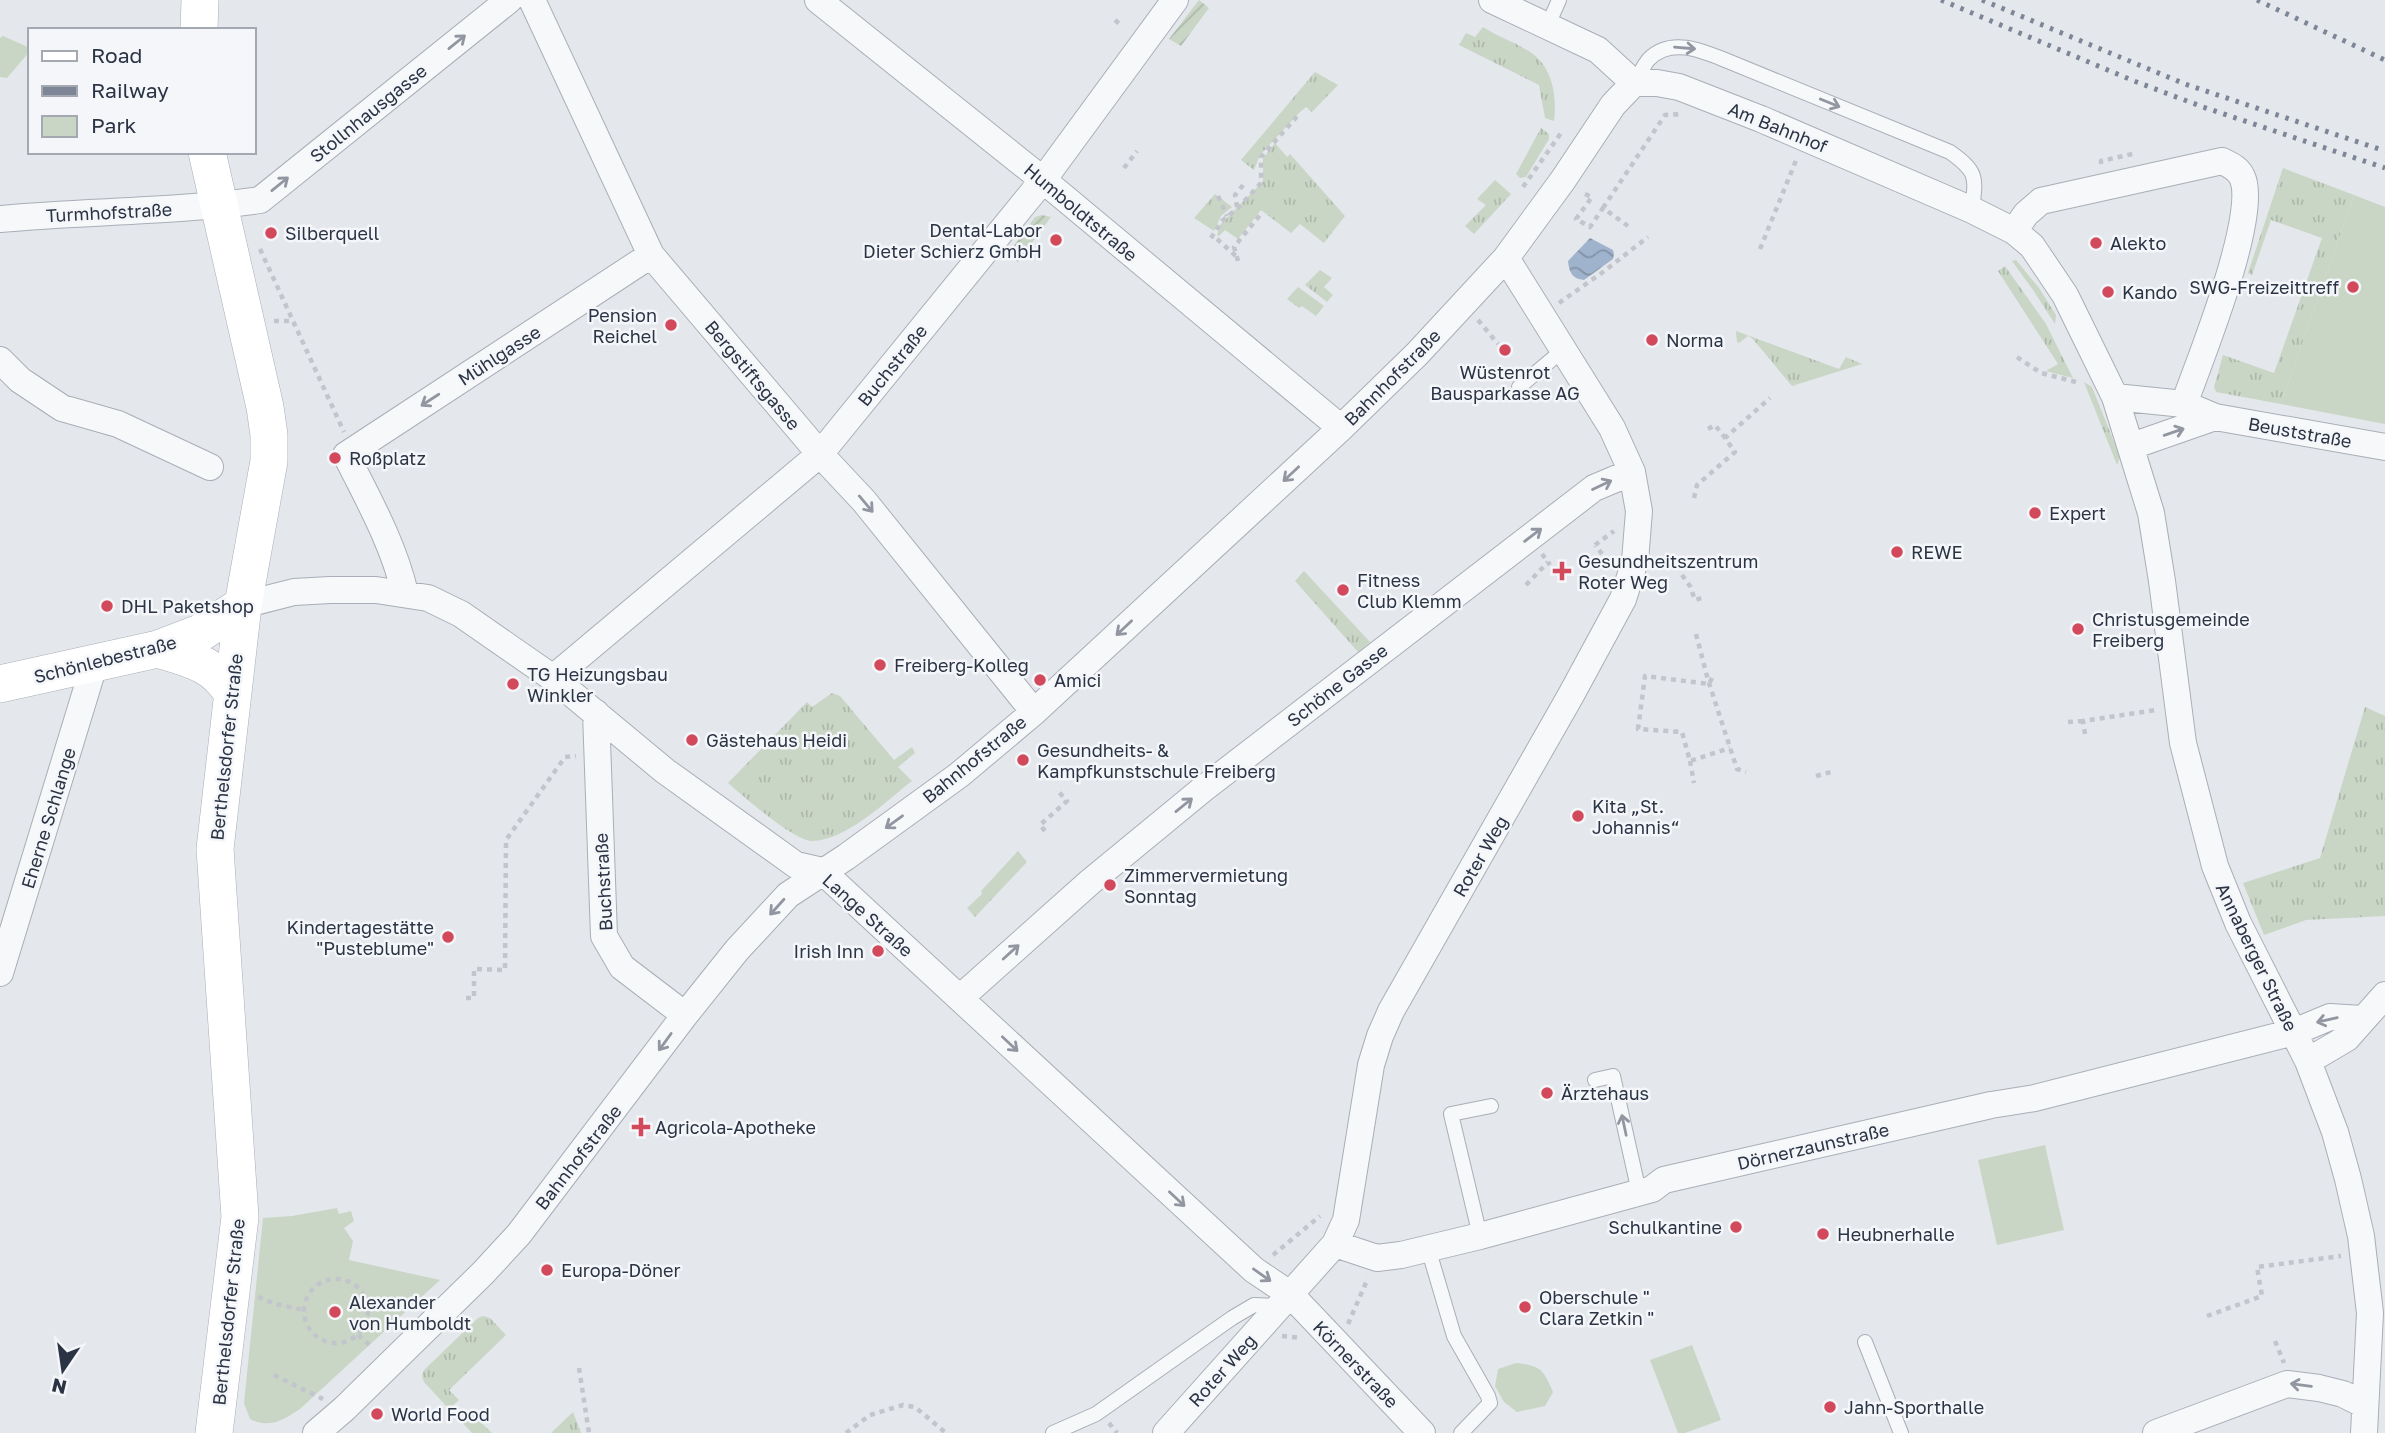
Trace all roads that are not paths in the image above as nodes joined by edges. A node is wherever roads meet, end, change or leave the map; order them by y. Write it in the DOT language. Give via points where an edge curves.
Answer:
graph roads {
  1 [pos="200,0"];
  2 [pos="509,0"];
  3 [pos="532,0"];
  4 [pos="818,0"];
  5 [pos="1175,0"];
  6 [pos="1492,0"];
  7 [pos="1559,0"];
  8 [pos="1548,25"];
  9 [pos="199,28"];
  10 [pos="1634,83"];
  11 [pos="207,154"];
  12 [pos="1042,180"];
  13 [pos="218,206"];
  14 [pos="1972,209"];
  15 [pos="0,219"];
  16 [pos="2014,230"];
  17 [pos="651,255"];
  18 [pos="1506,258"];
  19 [pos="1563,350"];
  20 [pos="0,360"];
  21 [pos="1519,387"];
  22 [pos="2115,397"];
  23 [pos="2184,404"];
  24 [pos="2215,417"];
  25 [pos="1341,428"];
  26 [pos="2132,446"];
  27 [pos="2385,447"];
  28 [pos="820,454"];
  29 [pos="209,467"];
  30 [pos="1632,472"];
  31 [pos="405,593"];
  32 [pos="243,605"];
  33 [pos="158,649"];
  34 [pos="95,662"];
  35 [pos="553,678"];
  36 [pos="0,684"];
  37 [pos="232,693"];
  38 [pos="1034,712"];
  39 [pos="596,713"];
  40 [pos="822,871"];
  41 [pos="0,973"];
  42 [pos="2385,995"];
  43 [pos="960,998"];
  44 [pos="685,1015"];
  45 [pos="2362,1019"];
  46 [pos="2294,1032"];
  47 [pos="2308,1061"];
  48 [pos="1595,1080"];
  49 [pos="1491,1106"];
  50 [pos="1639,1192"];
  51 [pos="1480,1236"];
  52 [pos="1335,1244"];
  53 [pos="1428,1248"];
  54 [pos="1286,1300"];
  55 [pos="1865,1342"];
  56 [pos="2365,1405"];
  57 [pos="223,1426"];
  58 [pos="316,1433"];
  59 [pos="1054,1433"];
  60 [pos="1166,1433"];
  61 [pos="1422,1433"];
  62 [pos="1461,1433"];
  63 [pos="1901,1433"];
  64 [pos="2156,1433"];
  65 [pos="2364,1433"];
  1 -- 9 [label="street"];
  13 -- 2 [label="street, Stollnhausgasse, one-way" via="260,200"];
  3 -- 17 [label="street, Bergstiftsgasse"];
  4 -- 12 [label="street, Humboldtstraße"];
  5 -- 12 [label="street, Buchstraße"];
  6 -- 8 [label="street"];
  7 -- 8 [label="lane"];
  8 -- 10 [label="street" via="1598,50"];
  10 -- 14 [label="street, Am Bahnhof" via="1679,88"];
  10 -- 14 [label="lane, one-way" via="1660,51 1675,47 1707,53 1950,152 1973,172"];
  10 -- 18 [label="street, Bahnhofstraße" via="1613,105"];
  11 -- 13 [label="street, Berthelsdorfer Straße"];
  12 -- 25 [label="street, Humboldtstraße"];
  12 -- 28 [label="street, Buchstraße"];
  13 -- 15 [label="street, Turmhofstraße"];
  13 -- 32 [label="street, Berthelsdorfer Straße" via="269,435 269,461"];
  14 -- 16 [label="street, Am Bahnhof"];
  16 -- 22 [label="street, Am Bahnhof" via="2032,246 2065,295"];
  16 -- 23 [label="street" via="2041,201 2222,161 2235,167 2243,178 2246,197 2238,243"];
  17 -- 28 [label="street, Bergstiftsgasse"];
  17 -- 31 [label="street, Mühlgasse, one-way" via="346,455 387,537"];
  18 -- 19 [label="street, Roter Weg"];
  18 -- 25 [label="street, Bahnhofstraße"];
  19 -- 21 [label="lane"];
  19 -- 30 [label="street, Roter Weg" via="1612,428"];
  20 -- 29 [label="street" via="20,380 62,408 118,424"];
  22 -- 23 [label="street, Beuststraße"];
  22 -- 26 [label="street, Annaberger Straße"];
  23 -- 24 [label="street, Beuststraße"];
  26 -- 24 [label="street, Beuststraße, one-way"];
  24 -- 27 [label="street, Beuststraße"];
  25 -- 38 [label="street, Bahnhofstraße, one-way"];
  26 -- 46 [label="street, Annaberger Straße" via="2151,513 2183,743 2214,866"];
  28 -- 35 [label="street, Buchstraße"];
  28 -- 38 [label="street, Bergstiftsgasse, one-way" via="864,501"];
  43 -- 30 [label="street, Schöne Gasse, one-way" via="1090,882 1292,720 1594,488"];
  30 -- 52 [label="street, Roter Weg" via="1638,537 1623,599 1391,1011 1371,1065 1346,1220"];
  31 -- 32 [label="street, Lange Straße" via="294,592"];
  31 -- 35 [label="street, Lange Straße" via="461,614"];
  32 -- 33 [label="street, Schönlebestraße" via="200,633"];
  32 -- 37 [label="street, Berthelsdorfer Straße"];
  33 -- 34 [label="street, Schönlebestraße"];
  33 -- 37 [label="street" via="212,670"];
  34 -- 36 [label="street, Schönlebestraße"];
  34 -- 41 [label="street, Eherne Schlange"];
  35 -- 39 [label="street, Lange Straße"];
  37 -- 57 [label="street, Berthelsdorfer Straße" via="215,849 240,1217"];
  38 -- 40 [label="street, Bahnhofstraße, one-way" via="959,775"];
  39 -- 40 [label="street, Lange Straße" via="664,771 796,865"];
  39 -- 44 [label="street, Buchstraße" via="604,936 622,967"];
  40 -- 43 [label="street, Lange Straße"];
  40 -- 44 [label="street, Bahnhofstraße, one-way" via="788,895"];
  42 -- 45 [label="street"];
  43 -- 54 [label="street, Lange Straße, one-way"];
  44 -- 58 [label="street, Bahnhofstraße, one-way" via="519,1234"];
  45 -- 46 [label="street, Dörnerzaunstraße, one-way" via="2330,1017"];
  45 -- 47 [label="street" via="2347,1038"];
  46 -- 47 [label="street, Annaberger Straße"];
  46 -- 50 [label="street, Dörnerzaunstraße" via="2035,1098 1664,1180"];
  47 -- 56 [label="street, Annaberger Straße" via="2346,1170 2363,1253 2370,1313"];
  50 -- 48 [label="lane, one-way" via="1613,1076"];
  49 -- 51 [label="lane" via="1451,1115"];
  50 -- 51 [label="street, Dörnerzaunstraße"];
  51 -- 53 [label="street, Dörnerzaunstraße"];
  52 -- 53 [label="street, Dörnerzaunstraße" via="1377,1258"];
  52 -- 54 [label="street, Roter Weg"];
  53 -- 62 [label="lane" via="1454,1336 1490,1404"];
  54 -- 59 [label="lane" via="1254,1305 1096,1414"];
  54 -- 60 [label="street, Roter Weg"];
  54 -- 61 [label="street, Körnerstraße"];
  55 -- 63 [label="lane"];
  56 -- 64 [label="street, one-way" via="2343,1394 2287,1384"];
  56 -- 65 [label="street, Annaberger Straße"];
}
